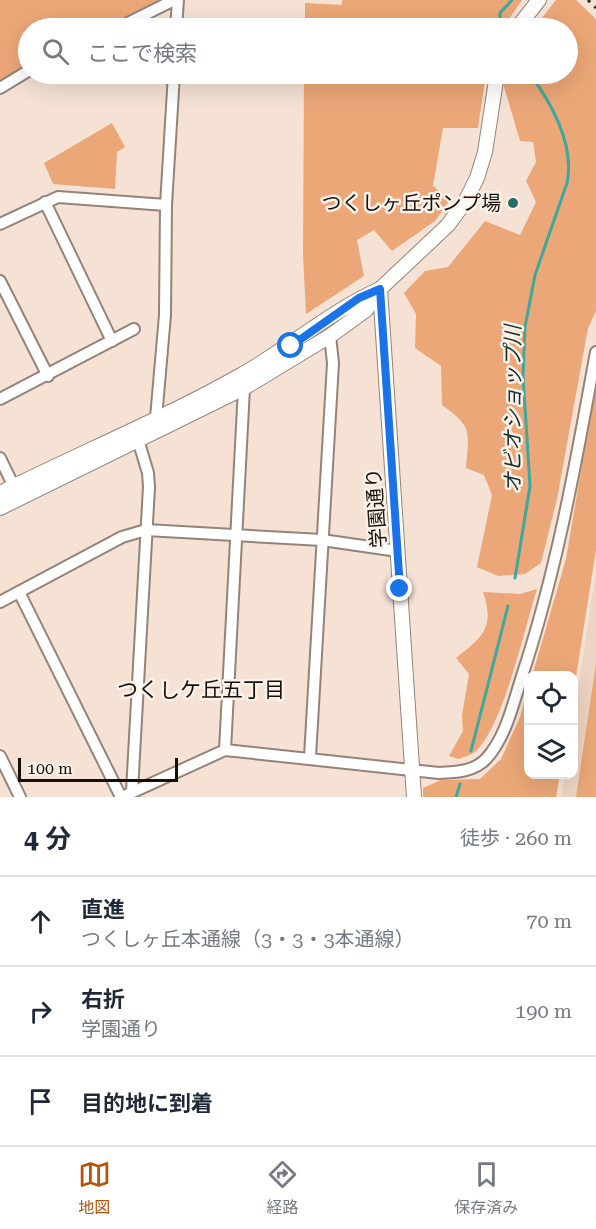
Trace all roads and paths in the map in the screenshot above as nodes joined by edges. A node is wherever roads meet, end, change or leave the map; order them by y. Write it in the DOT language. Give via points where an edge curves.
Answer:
graph roads {
  1 [pos="176,0"];
  2 [pos="539,0"];
  3 [pos="139,18"];
  4 [pos="176,18"];
  5 [pos="525,18"];
  6 [pos="18,77"];
  7 [pos="173,84"];
  8 [pos="495,84"];
  9 [pos="0,88"];
  10 [pos="45,202"];
  11 [pos="166,205"];
  12 [pos="0,224"];
  13 [pos="0,281"];
  14 [pos="380,289"];
  15 [pos="134,329"];
  16 [pos="330,336"];
  17 [pos="112,340"];
  18 [pos="596,352"];
  19 [pos="48,376"];
  20 [pos="242,382"];
  21 [pos="0,399"];
  22 [pos="159,424"];
  23 [pos="136,434"];
  24 [pos="0,458"];
  25 [pos="0,493"];
  26 [pos="16,493"];
  27 [pos="0,508"];
  28 [pos="146,530"];
  29 [pos="237,535"];
  30 [pos="322,540"];
  31 [pos="398,551"];
  32 [pos="19,592"];
  33 [pos="0,602"];
  34 [pos="225,750"];
  35 [pos="0,756"];
  36 [pos="310,758"];
  37 [pos="414,770"];
  38 [pos="125,795"];
  39 [pos="20,797"];
  40 [pos="414,797"];
  1 -- 3 [label="street"];
  1 -- 4 [label="street"];
  2 -- 5 [label="street"];
  6 -- 9 [label="street"];
  7 -- 11 [label="street"];
  8 -- 14 [label="street" via="485,152 465,202 448,225"];
  10 -- 11 [label="street" via="58,197"];
  10 -- 12 [label="street"];
  10 -- 17 [label="street"];
  11 -- 22 [label="street"];
  13 -- 19 [label="street"];
  14 -- 16 [label="street" via="366,310"];
  14 -- 20 [label="street" via="359,298"];
  14 -- 31 [label="street, 学園通り"];
  15 -- 17 [label="street"];
  16 -- 20 [label="street"];
  16 -- 30 [label="street" via="333,363"];
  17 -- 19 [label="street"];
  18 -- 37 [label="street" via="567,517 552,578 499,741 484,760 466,772"];
  19 -- 21 [label="street"];
  20 -- 22 [label="street"];
  20 -- 29 [label="street"];
  22 -- 23 [label="street"];
  23 -- 26 [label="street"];
  23 -- 28 [label="street" via="148,473"];
  24 -- 26 [label="street"];
  25 -- 26 [label="street"];
  26 -- 27 [label="street"];
  28 -- 29 [label="street"];
  28 -- 32 [label="street" via="122,537"];
  28 -- 38 [label="street"];
  29 -- 30 [label="street"];
  29 -- 34 [label="street"];
  30 -- 31 [label="street"];
  30 -- 36 [label="street"];
  31 -- 37 [label="street, 学園通り"];
  32 -- 33 [label="street"];
  32 -- 38 [label="street"];
  34 -- 36 [label="street"];
  34 -- 38 [label="street"];
  35 -- 39 [label="street"];
  36 -- 37 [label="street"];
  37 -- 40 [label="street, 学園通り"];
}
